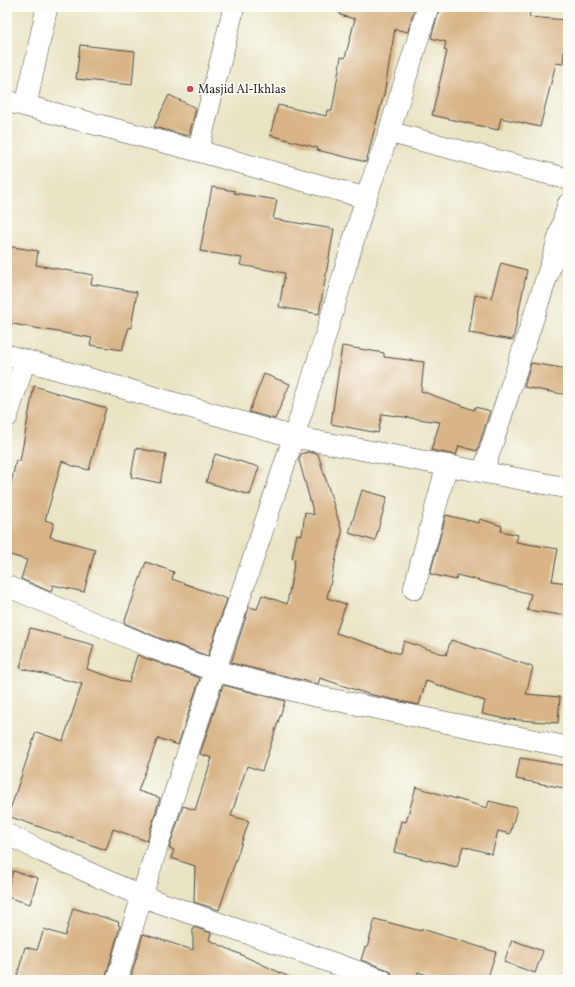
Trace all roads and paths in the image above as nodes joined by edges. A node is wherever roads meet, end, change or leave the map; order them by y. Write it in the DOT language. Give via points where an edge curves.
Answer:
graph roads {
  1 [pos="47,7"];
  2 [pos="234,7"];
  3 [pos="428,7"];
  4 [pos="16,103"];
  5 [pos="389,132"];
  6 [pos="198,151"];
  7 [pos="568,179"];
  8 [pos="366,198"];
  9 [pos="568,204"];
  10 [pos="16,358"];
  11 [pos="7,417"];
  12 [pos="294,437"];
  13 [pos="447,465"];
  14 [pos="484,472"];
  15 [pos="568,488"];
  16 [pos="7,586"];
  17 [pos="414,589"];
  18 [pos="215,671"];
  19 [pos="568,747"];
  20 [pos="7,834"];
  21 [pos="141,896"];
  22 [pos="117,980"];
  23 [pos="382,980"];
  1 -- 4 [label="street"];
  2 -- 6 [label="street"];
  3 -- 5 [label="street"];
  4 -- 6 [label="street"];
  5 -- 7 [label="street"];
  5 -- 8 [label="street"];
  6 -- 8 [label="street"];
  8 -- 12 [label="street"];
  9 -- 14 [label="street"];
  10 -- 11 [label="street"];
  10 -- 12 [label="street"];
  12 -- 13 [label="street"];
  12 -- 18 [label="street"];
  13 -- 14 [label="street"];
  13 -- 17 [label="street"];
  14 -- 15 [label="street"];
  16 -- 18 [label="street" via="155,649"];
  18 -- 19 [label="street" via="315,696"];
  18 -- 21 [label="street"];
  20 -- 21 [label="street"];
  21 -- 22 [label="street"];
  21 -- 23 [label="street"];
}
